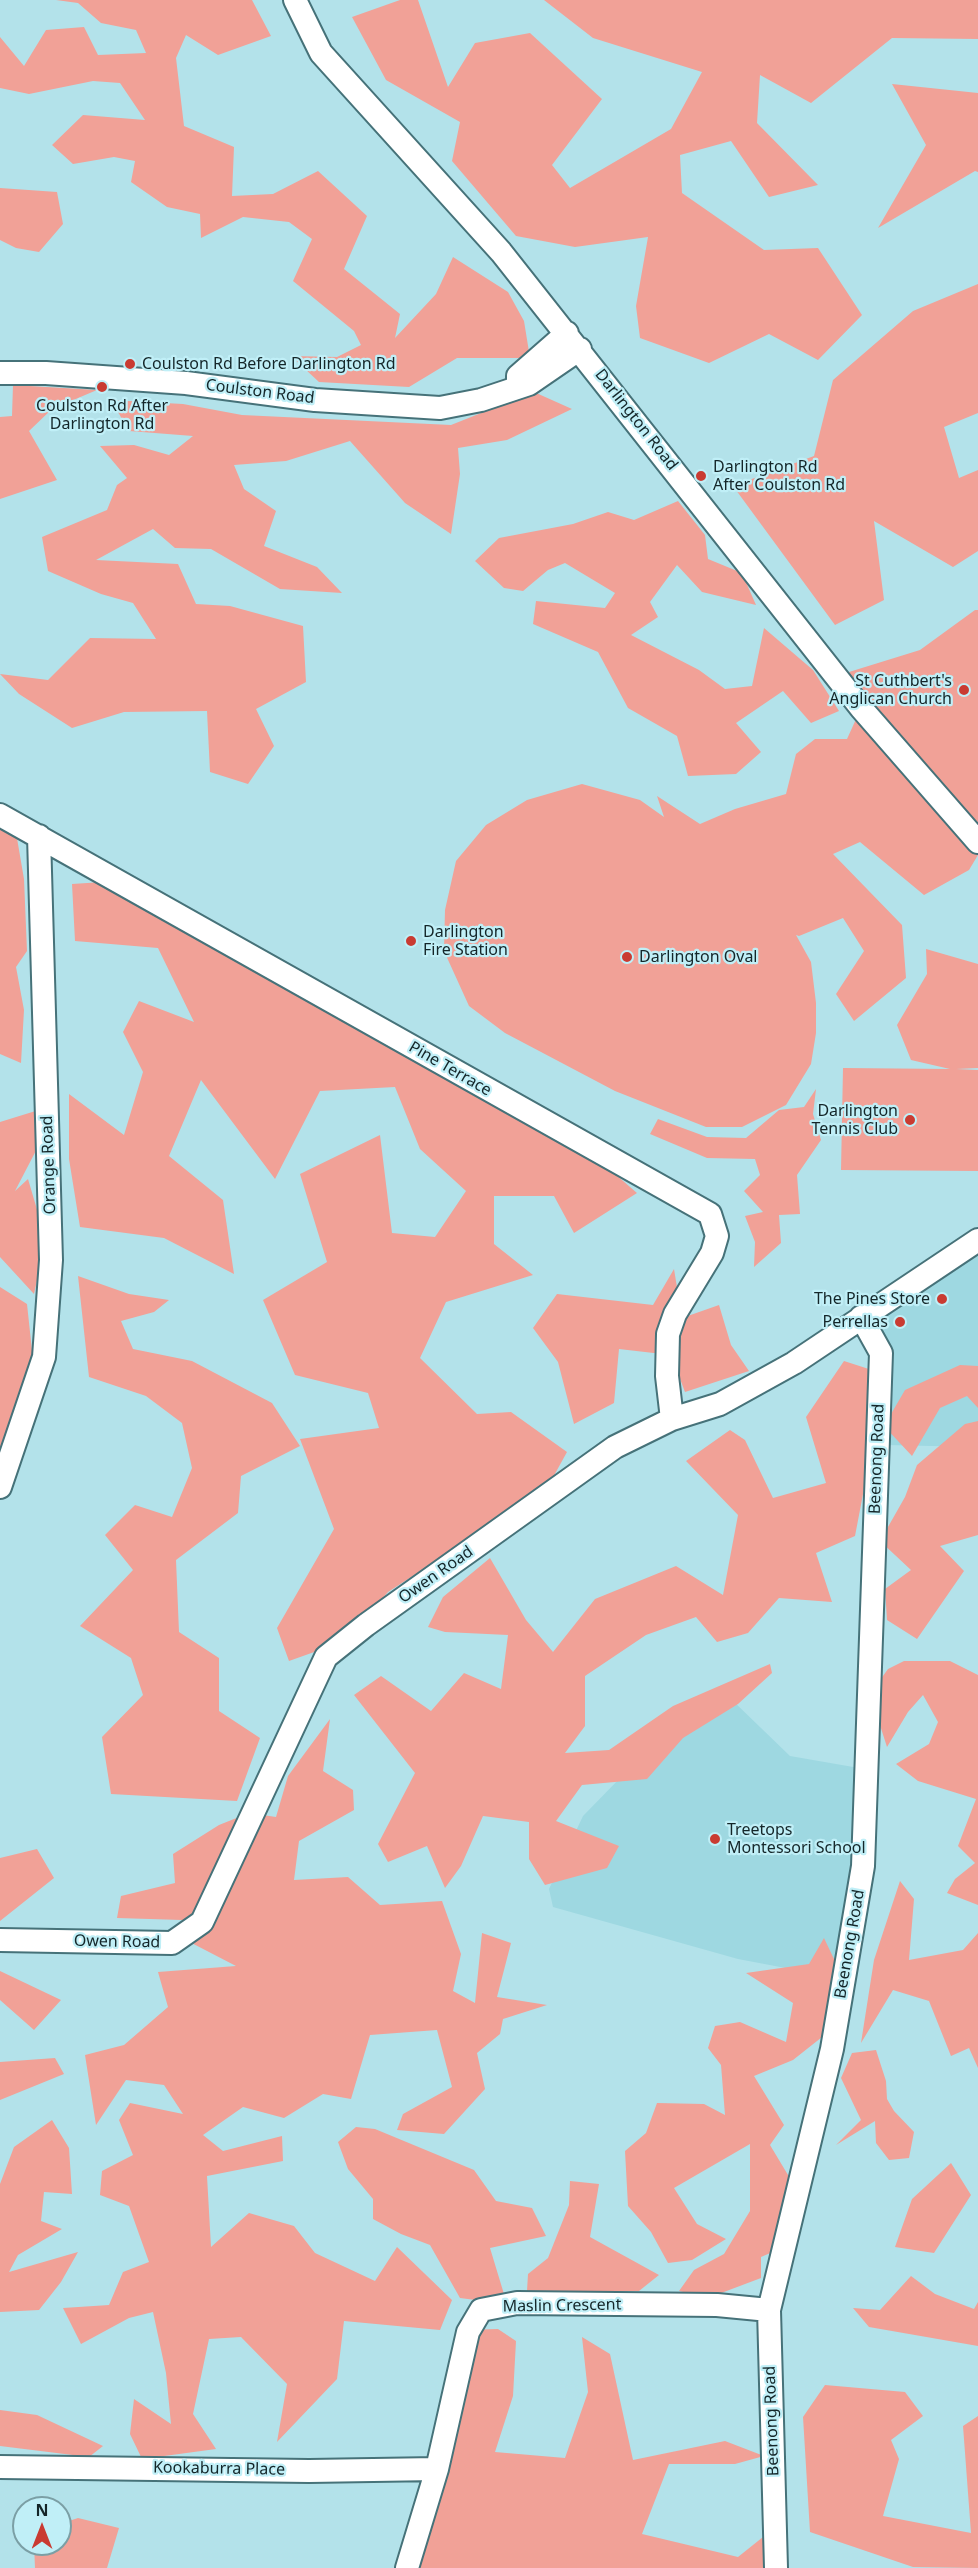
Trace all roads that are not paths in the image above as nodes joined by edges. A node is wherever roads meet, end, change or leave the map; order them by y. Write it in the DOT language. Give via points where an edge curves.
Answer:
graph roads {
  1 [pos="295,0"];
  2 [pos="574,341"];
  3 [pos="0,373"];
  4 [pos="0,815"];
  5 [pos="39,836"];
  6 [pos="978,842"];
  7 [pos="978,1240"];
  8 [pos="861,1317"];
  9 [pos="672,1419"];
  10 [pos="0,1487"];
  11 [pos="0,1940"];
  12 [pos="769,2310"];
  13 [pos="0,2467"];
  14 [pos="437,2469"];
  15 [pos="407,2568"];
  16 [pos="776,2568"];
  1 -- 2 [label="street, Darlington Road" via="321,53 501,252"];
  2 -- 3 [label="street, Coulston Road" via="529,384 440,408 315,399 186,383"];
  2 -- 6 [label="street, Darlington Road" via="861,708"];
  4 -- 5 [label="street, Pine Terrace"];
  5 -- 9 [label="street, Pine Terrace" via="710,1214 717,1236 712,1253 675,1314 668,1334"];
  5 -- 10 [label="street, Orange Road" via="51,1260 44,1357"];
  7 -- 8 [label="street, Owen Road"];
  8 -- 9 [label="street, Owen Road" via="794,1363 720,1404"];
  8 -- 12 [label="street, Beenong Road" via="881,1353 863,1866 832,2049"];
  9 -- 11 [label="street, Owen Road" via="615,1447 326,1657 202,1922 172,1943"];
  12 -- 14 [label="street, Maslin Crescent" via="717,2305 517,2304 481,2310 468,2332"];
  12 -- 16 [label="street, Beenong Road"];
  13 -- 14 [label="street, Kookaburra Place"];
  14 -- 15 [label="street, Maslin Crescent"];
}
